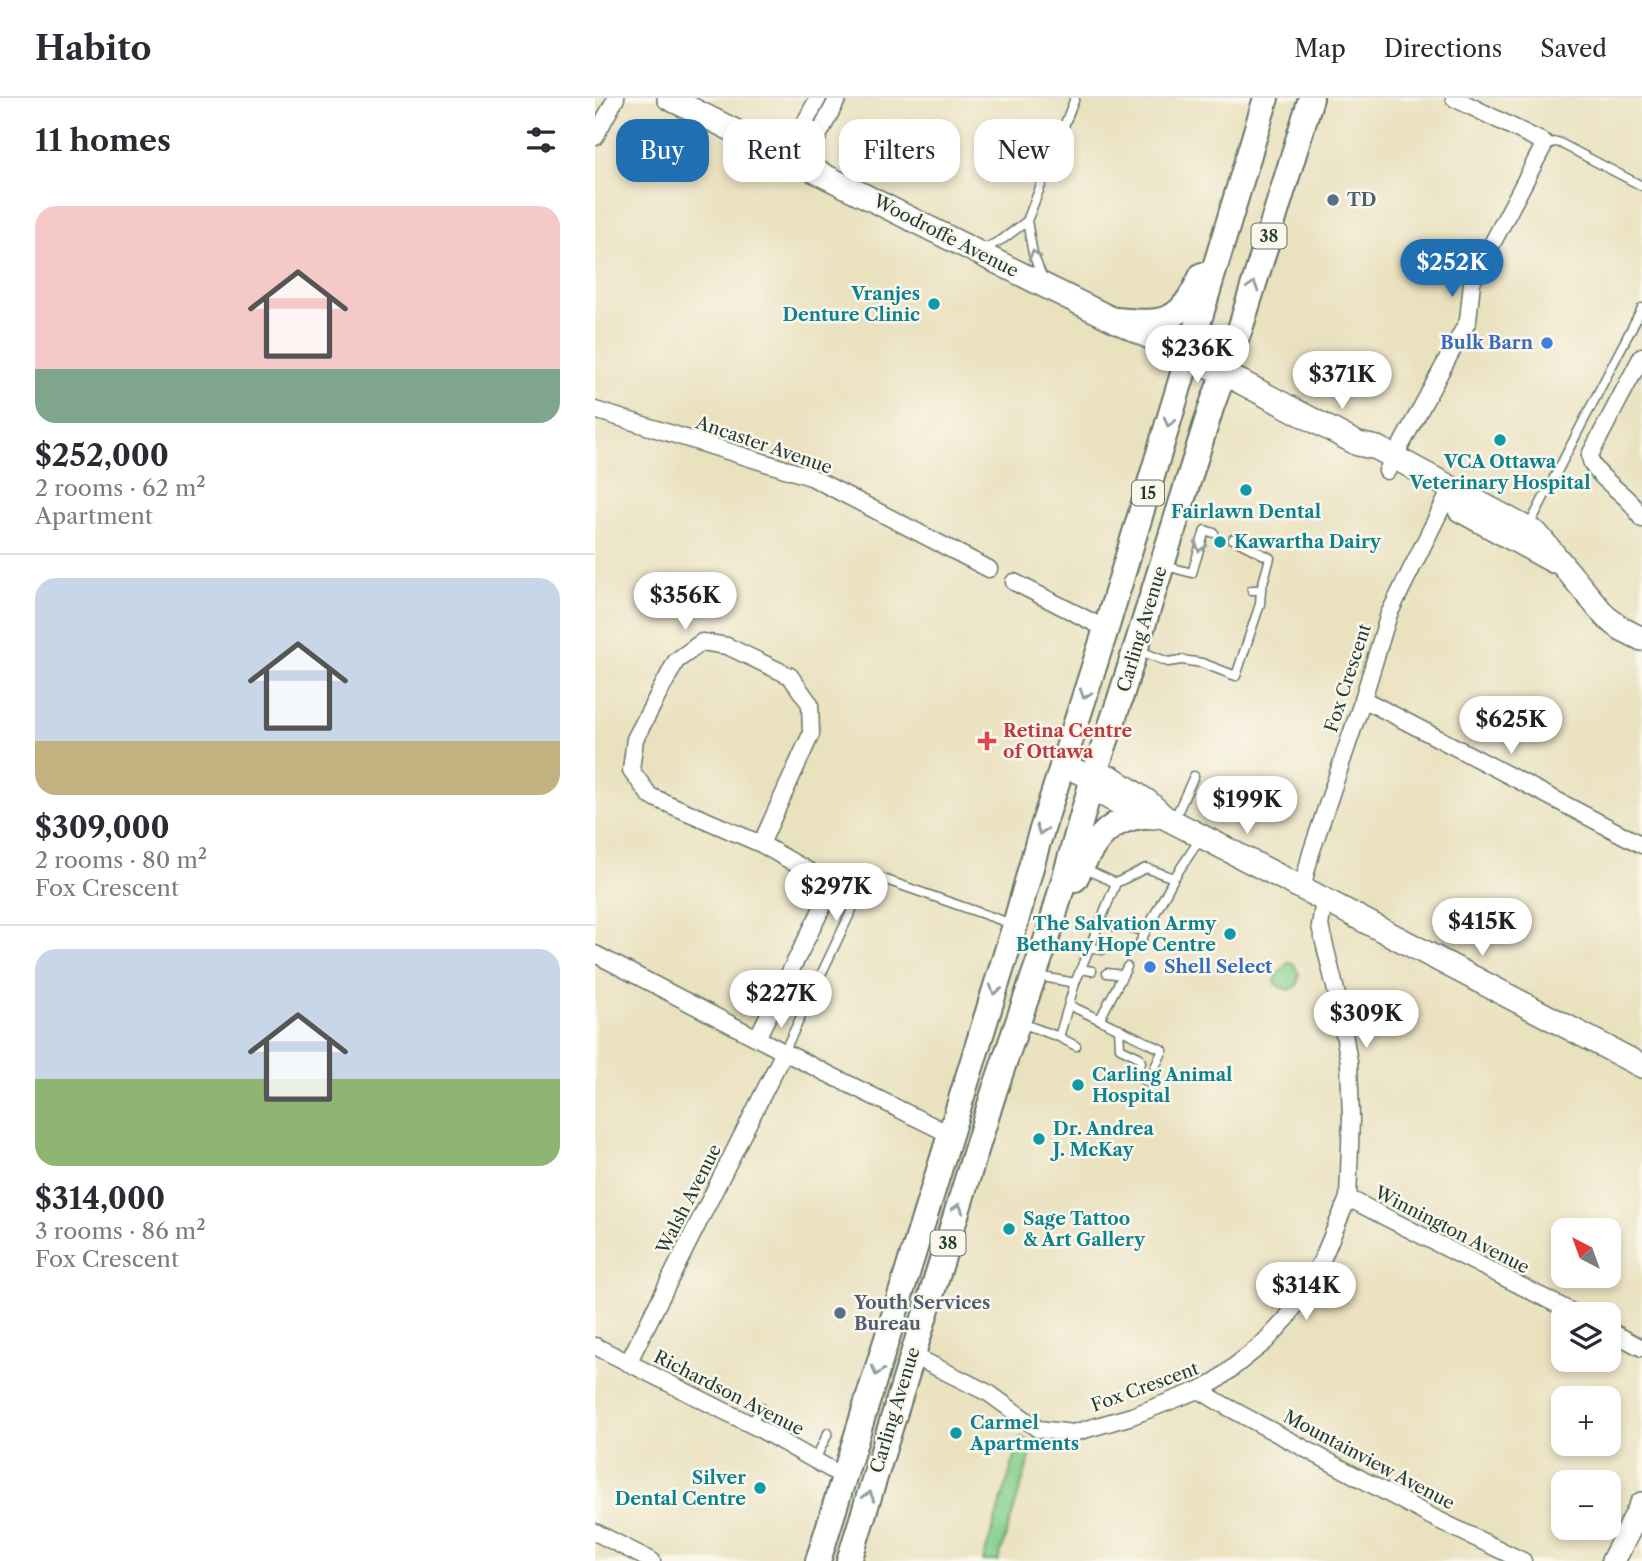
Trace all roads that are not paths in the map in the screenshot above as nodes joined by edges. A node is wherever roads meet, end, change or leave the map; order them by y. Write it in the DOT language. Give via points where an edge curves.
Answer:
graph roads {
  1 [pos="616,98"];
  2 [pos="669,98"];
  3 [pos="818,98"];
  4 [pos="838,98"];
  5 [pos="1075,98"];
  6 [pos="1266,98"];
  7 [pos="1311,98"];
  8 [pos="1454,98"];
  9 [pos="810,119"];
  10 [pos="824,119"];
  11 [pos="723,125"];
  12 [pos="595,137"];
  13 [pos="1545,143"];
  14 [pos="825,176"];
  15 [pos="1642,186"];
  16 [pos="1235,200"];
  17 [pos="1027,221"];
  18 [pos="977,252"];
  19 [pos="1047,287"];
  20 [pos="1642,308"];
  21 [pos="1116,320"];
  22 [pos="1642,356"];
  23 [pos="1189,357"];
  24 [pos="1224,373"];
  25 [pos="599,412"];
  26 [pos="595,429"];
  27 [pos="1391,464"];
  28 [pos="1448,496"];
  29 [pos="1642,519"];
  30 [pos="1528,528"];
  31 [pos="1214,533"];
  32 [pos="1233,539"];
  33 [pos="1161,565"];
  34 [pos="1562,565"];
  35 [pos="989,569"];
  36 [pos="1014,582"];
  37 [pos="1106,629"];
  38 [pos="1642,639"];
  39 [pos="1135,649"];
  40 [pos="1363,699"];
  41 [pos="1062,765"];
  42 [pos="1194,776"];
  43 [pos="1093,778"];
  44 [pos="1160,819"];
  45 [pos="1202,837"];
  46 [pos="761,844"];
  47 [pos="1642,845"];
  48 [pos="1081,867"];
  49 [pos="1174,878"];
  50 [pos="1117,883"];
  51 [pos="1302,888"];
  52 [pos="1324,900"];
  53 [pos="1100,924"];
  54 [pos="1015,925"];
  55 [pos="1051,926"];
  56 [pos="1114,926"];
  57 [pos="1130,928"];
  58 [pos="1146,930"];
  59 [pos="1090,947"];
  60 [pos="1137,948"];
  61 [pos="1102,950"];
  62 [pos="595,954"];
  63 [pos="1081,969"];
  64 [pos="1091,971"];
  65 [pos="1107,973"];
  66 [pos="1035,975"];
  67 [pos="1075,983"];
  68 [pos="1069,1005"];
  69 [pos="1100,1019"];
  70 [pos="1018,1022"];
  71 [pos="1119,1028"];
  72 [pos="1059,1037"];
  73 [pos="757,1038"];
  74 [pos="1076,1046"];
  75 [pos="784,1052"];
  76 [pos="1642,1066"];
  77 [pos="951,1135"];
  78 [pos="1348,1198"];
  79 [pos="1552,1302"];
  80 [pos="1621,1337"];
  81 [pos="595,1346"];
  82 [pos="1642,1348"];
  83 [pos="912,1355"];
  84 [pos="628,1363"];
  85 [pos="1199,1390"];
  86 [pos="761,1407"];
  87 [pos="751,1425"];
  88 [pos="828,1433"];
  89 [pos="815,1460"];
  90 [pos="844,1477"];
  91 [pos="1642,1504"];
  92 [pos="595,1532"];
  93 [pos="652,1561"];
  94 [pos="818,1561"];
  95 [pos="849,1561"];
  96 [pos="1523,1561"];
  97 [pos="1613,1561"];
  1 -- 12 [label="street"];
  2 -- 11 [label="main road, Woodroffe Avenue"];
  3 -- 9 [label="street"];
  4 -- 10 [label="street"];
  5 -- 17 [label="lane"];
  6 -- 16 [label="main road, Carling Avenue / 38"];
  24 -- 7 [label="main road, Carling Avenue / 38, one-way"];
  8 -- 13 [label="street"];
  13 -- 15 [label="lane" via="1558,142"];
  13 -- 27 [label="street" via="1472,282 1468,321"];
  14 -- 18 [label="main road, Woodroffe Avenue"];
  16 -- 21 [label="main road" via="1194,293 1182,309 1160,321"];
  16 -- 23 [label="main road, Carling Avenue / 38"];
  17 -- 18 [label="lane"];
  19 -- 17 [label="lane, one-way" via="1033,254"];
  18 -- 19 [label="main road, Woodroffe Avenue"];
  19 -- 21 [label="main road, Woodroffe Avenue"];
  20 -- 30 [label="lane"];
  21 -- 23 [label="main road, Woodroffe Avenue"];
  22 -- 29 [label="street" via="1590,454 1592,465 1632,503"];
  23 -- 24 [label="main road, Woodroffe Avenue"];
  23 -- 37 [label="main road, Carling Avenue / 15, one-way"];
  24 -- 27 [label="main road, Woodroffe Avenue" via="1358,444 1377,447"];
  24 -- 33 [label="main road, Carling Avenue / 15"];
  25 -- 26 [label="street"];
  25 -- 35 [label="street, Ancaster Avenue" via="811,477"];
  27 -- 28 [label="main road, Woodroffe Avenue"];
  28 -- 30 [label="main road"];
  28 -- 34 [label="main road"];
  28 -- 40 [label="street, Fox Crescent" via="1389,614"];
  30 -- 34 [label="main road" via="1542,538"];
  31 -- 33 [label="lane, one-way" via="1205,530 1192,573"];
  32 -- 39 [label="lane" via="1270,558 1257,590 1260,604 1236,676 1202,663 1168,662"];
  33 -- 39 [label="main road, Carling Avenue / 15"];
  34 -- 38 [label="main road" via="1606,617"];
  36 -- 37 [label="street"];
  37 -- 41 [label="main road, Carling Avenue / 15, one-way"];
  39 -- 43 [label="main road, Carling Avenue / 15"];
  40 -- 47 [label="street"];
  40 -- 51 [label="street, Fox Crescent"];
  41 -- 43 [label="main road"];
  41 -- 54 [label="main road, Carling Avenue / 38, one-way"];
  42 -- 44 [label="lane"];
  43 -- 44 [label="main road" via="1112,778 1148,802"];
  43 -- 55 [label="main road, Carling Avenue / 38"];
  44 -- 45 [label="main road"];
  44 -- 48 [label="main road" via="1123,820 1108,829"];
  45 -- 49 [label="lane"];
  45 -- 51 [label="main road"];
  46 -- 46 [label="street" via="811,734 810,704 790,676 727,646 702,642 676,661 635,738 631,770 650,796"];
  46 -- 73 [label="street" via="826,881 828,897"];
  48 -- 50 [label="lane"];
  48 -- 55 [label="main road"];
  49 -- 50 [label="lane" via="1146,868"];
  49 -- 58 [label="lane"];
  50 -- 53 [label="lane"];
  51 -- 52 [label="main road"];
  52 -- 76 [label="main road"];
  52 -- 78 [label="street, Fox Crescent" via="1320,926 1349,1062"];
  53 -- 56 [label="lane"];
  53 -- 59 [label="lane"];
  54 -- 75 [label="lane" via="869,874"];
  54 -- 77 [label="main road, Carling Avenue / 38, one-way"];
  55 -- 66 [label="main road, Carling Avenue / 38"];
  57 -- 58 [label="lane"];
  58 -- 60 [label="lane"];
  59 -- 61 [label="lane"];
  59 -- 63 [label="lane"];
  62 -- 73 [label="street"];
  63 -- 64 [label="lane"];
  63 -- 67 [label="lane"];
  65 -- 69 [label="lane" via="1125,971"];
  66 -- 67 [label="lane"];
  66 -- 70 [label="main road, Carling Avenue / 38"];
  67 -- 68 [label="lane"];
  68 -- 69 [label="lane"];
  68 -- 72 [label="lane"];
  69 -- 71 [label="lane"];
  70 -- 72 [label="lane"];
  83 -- 70 [label="main road, Carling Avenue / 38, one-way"];
  71 -- 71 [label="lane" via="1163,1050 1148,1082 1132,1075 1141,1062 1120,1048"];
  72 -- 74 [label="lane"];
  73 -- 75 [label="street"];
  75 -- 77 [label="street"];
  75 -- 84 [label="street, Walsh Avenue"];
  77 -- 90 [label="main road, Carling Avenue / 38, one-way"];
  78 -- 79 [label="street, Winnington Avenue"];
  78 -- 85 [label="street, Fox Crescent" via="1322,1260 1287,1318 1265,1342"];
  80 -- 82 [label="street"];
  81 -- 84 [label="street, Richardson Avenue"];
  83 -- 85 [label="street, Fox Crescent" via="989,1394 1038,1429 1073,1433"];
  95 -- 83 [label="main road, Carling Avenue / 38, one-way"];
  84 -- 87 [label="street, Richardson Avenue"];
  85 -- 96 [label="street, Mountainview Avenue" via="1430,1516"];
  86 -- 87 [label="lane"];
  87 -- 89 [label="street, Richardson Avenue"];
  88 -- 89 [label="lane"];
  89 -- 90 [label="street, Richardson Avenue"];
  90 -- 94 [label="main road, Carling Avenue / 38"];
  91 -- 97 [label="main road"];
  92 -- 93 [label="street"];
}
